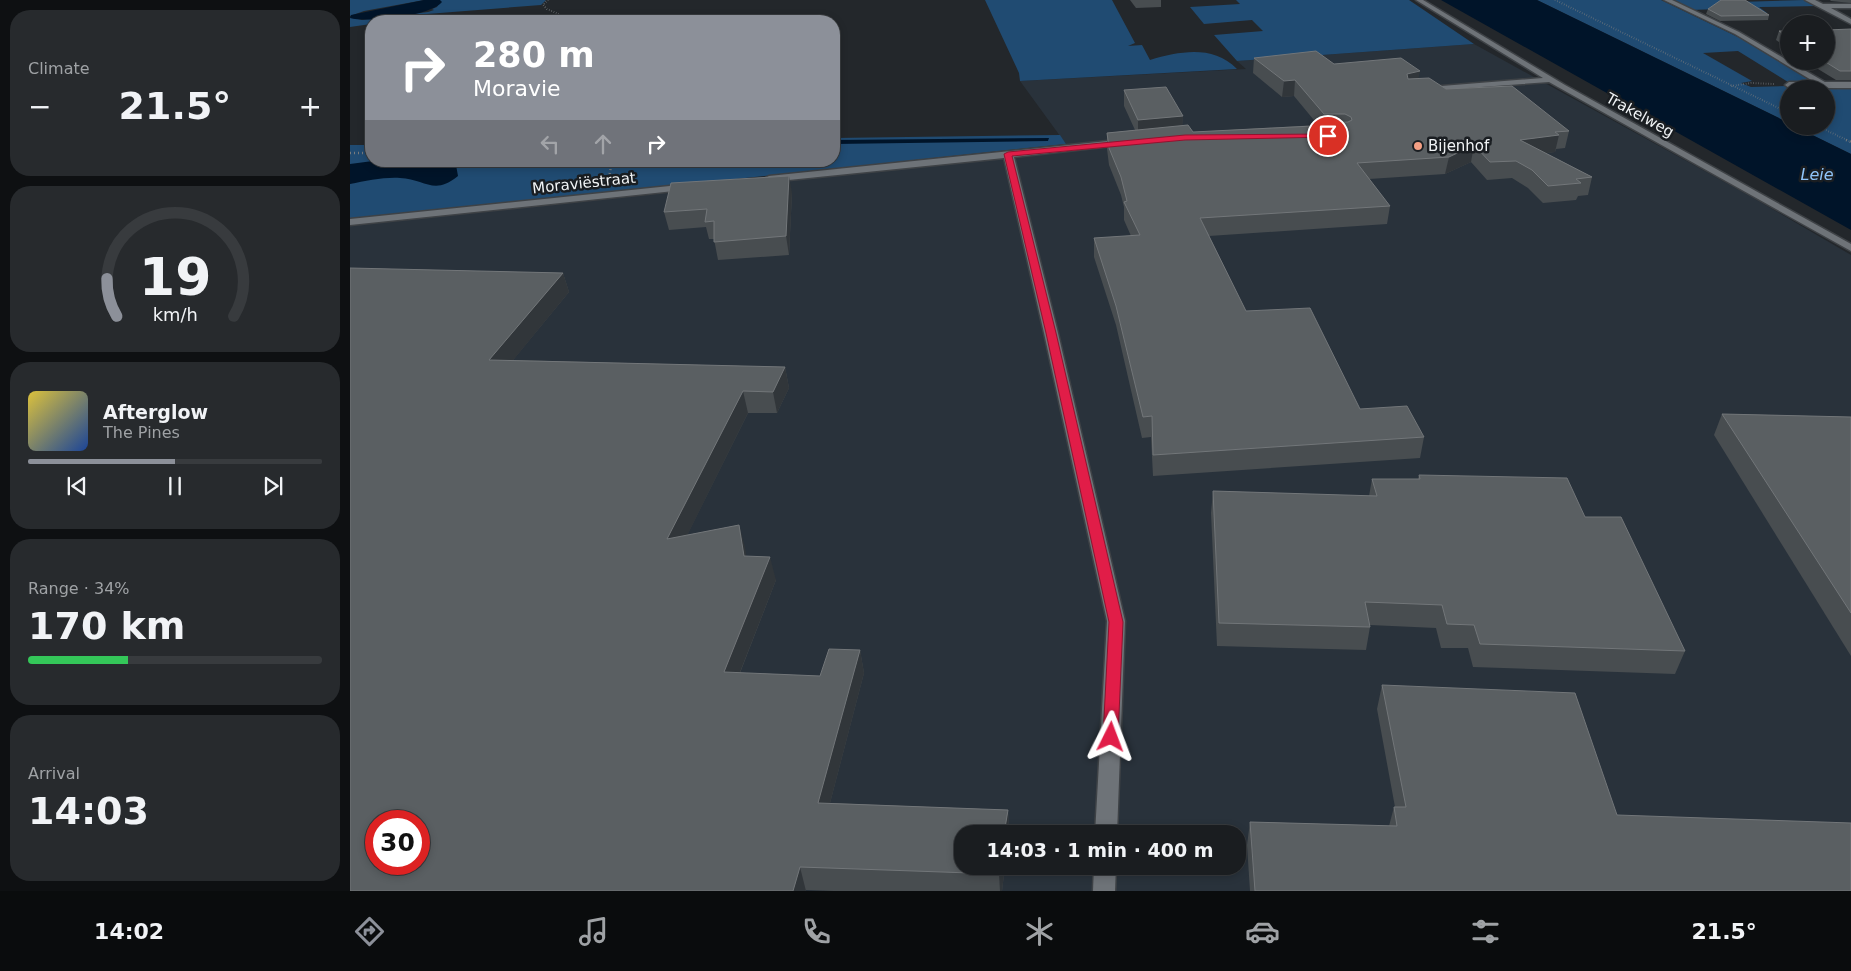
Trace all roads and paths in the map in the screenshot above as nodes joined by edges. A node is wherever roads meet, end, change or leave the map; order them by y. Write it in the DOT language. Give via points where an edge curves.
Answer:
graph roads {
  1 [pos="548,0"];
  2 [pos="1420,0"];
  3 [pos="1555,0"];
  4 [pos="1667,0"];
  5 [pos="1809,0"];
  6 [pos="1821,6"];
  7 [pos="1851,6"];
  8 [pos="560,15"];
  9 [pos="1851,22"];
  10 [pos="1551,80"];
  11 [pos="1817,80"];
  12 [pos="1780,85"];
  13 [pos="1835,85"];
  14 [pos="1851,85"];
  15 [pos="1731,86"];
  16 [pos="1418,90"];
  17 [pos="1780,109"];
  18 [pos="1835,134"];
  19 [pos="1135,142"];
  20 [pos="1851,142"];
  21 [pos="350,153"];
  22 [pos="365,153"];
  23 [pos="1008,154"];
  24 [pos="761,180"];
  25 [pos="702,186"];
  26 [pos="350,222"];
  27 [pos="1851,248"];
  28 [pos="1106,825"];
  29 [pos="1105,875"];
  30 [pos="1104,891"];
  1 -- 8 [label="path" via="543,5"];
  2 -- 10 [label="lane, Trakelweg"];
  3 -- 15 [label="path"];
  4 -- 11 [label="lane" via="1737,33"];
  5 -- 6 [label="street"];
  6 -- 7 [label="street"];
  6 -- 9 [label="street"];
  10 -- 16 [label="lane"];
  10 -- 27 [label="lane, Trakelweg"];
  12 -- 15 [label="path"];
  13 -- 14 [label="street"];
  15 -- 17 [label="path"];
  18 -- 20 [label="path"];
  19 -- 23 [label="street"];
  21 -- 22 [label="path"];
  23 -- 24 [label="street"];
  23 -- 28 [label="street" via="1116,622"];
  25 -- 26 [label="street, Moraviëstraat"];
  29 -- 30 [label="street"];
}
